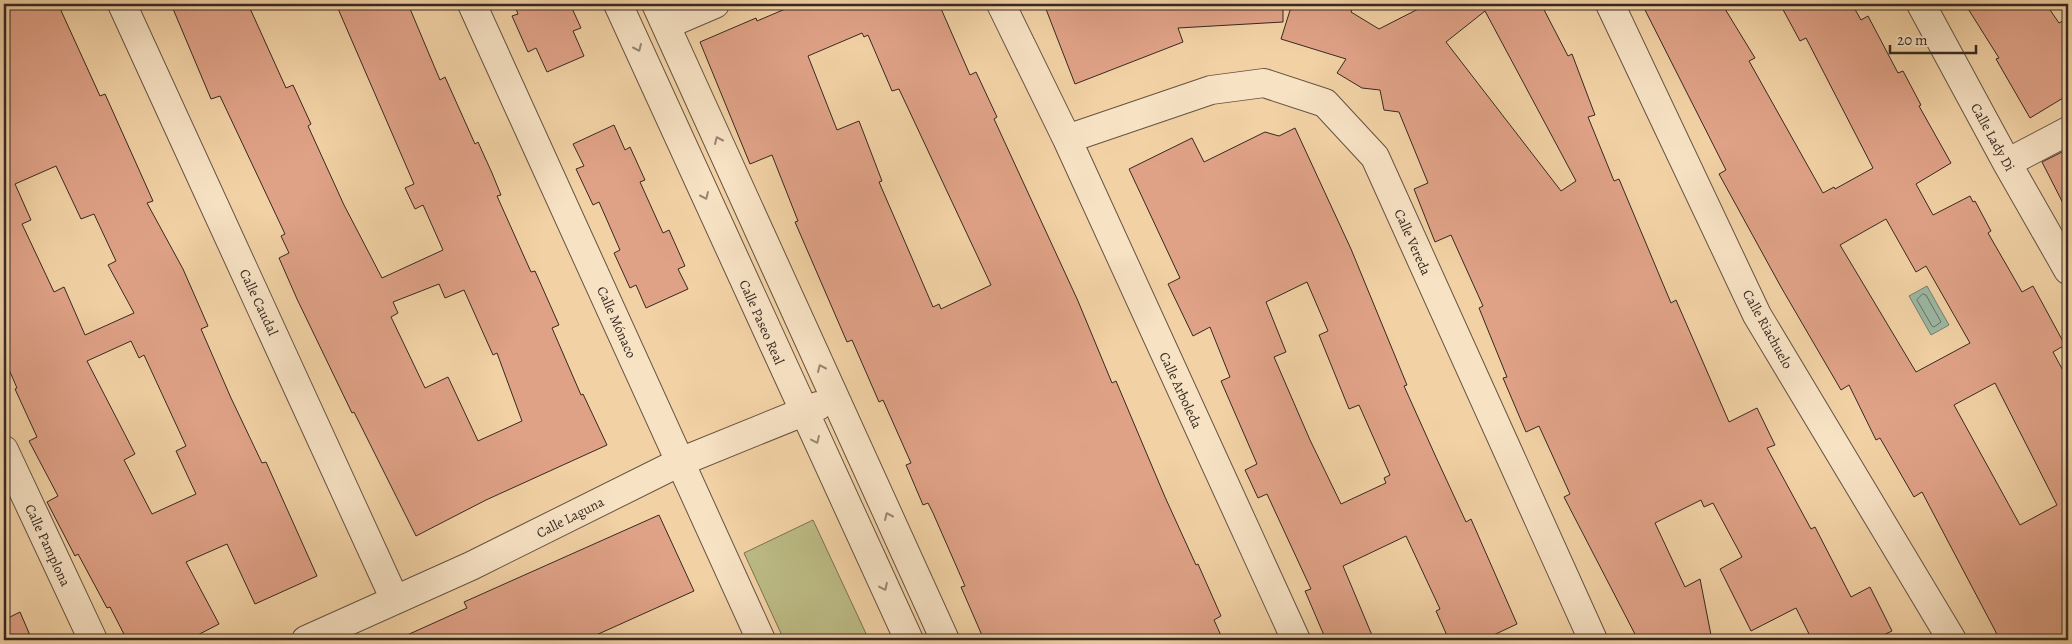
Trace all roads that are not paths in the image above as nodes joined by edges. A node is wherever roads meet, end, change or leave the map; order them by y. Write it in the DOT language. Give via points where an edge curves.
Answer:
graph roads {
  1 [pos="122,4"];
  2 [pos="472,4"];
  3 [pos="618,4"];
  4 [pos="715,4"];
  5 [pos="1001,4"];
  6 [pos="1610,4"];
  7 [pos="1921,4"];
  8 [pos="661,14"];
  9 [pos="2068,131"];
  10 [pos="1066,139"];
  11 [pos="2007,163"];
  12 [pos="2068,270"];
  13 [pos="834,398"];
  14 [pos="803,413"];
  15 [pos="4,450"];
  16 [pos="680,462"];
  17 [pos="395,600"];
  18 [pos="93,640"];
  19 [pos="306,640"];
  20 [pos="761,640"];
  21 [pos="908,640"];
  22 [pos="944,640"];
  23 [pos="1296,640"];
  24 [pos="1593,640"];
  25 [pos="1952,640"];
  1 -- 17 [label="street, Calle Caudal"];
  2 -- 16 [label="street, Calle Mónaco"];
  3 -- 14 [label="street, Calle Paseo Real, one-way"];
  4 -- 8 [label="street"];
  5 -- 10 [label="street, Calle Arboleda"];
  6 -- 25 [label="street, Calle Riachuelo" via="1757,315"];
  7 -- 11 [label="street, Calle Lady Di"];
  13 -- 8 [label="street, one-way"];
  9 -- 11 [label="street"];
  10 -- 23 [label="street, Calle Arboleda"];
  10 -- 24 [label="street, Calle Vereda" via="1211,90 1264,83 1325,103 1375,156"];
  11 -- 12 [label="street, Calle Lady Di"];
  13 -- 14 [label="street, Calle Laguna"];
  22 -- 13 [label="street, one-way"];
  14 -- 16 [label="street, Calle Laguna"];
  14 -- 21 [label="street, Calle Paseo Real, one-way"];
  15 -- 18 [label="street, Calle Pamplona"];
  16 -- 17 [label="street, Calle Laguna" via="471,566"];
  16 -- 20 [label="street, Calle Mónaco"];
  17 -- 19 [label="street, Calle Laguna"];
}
